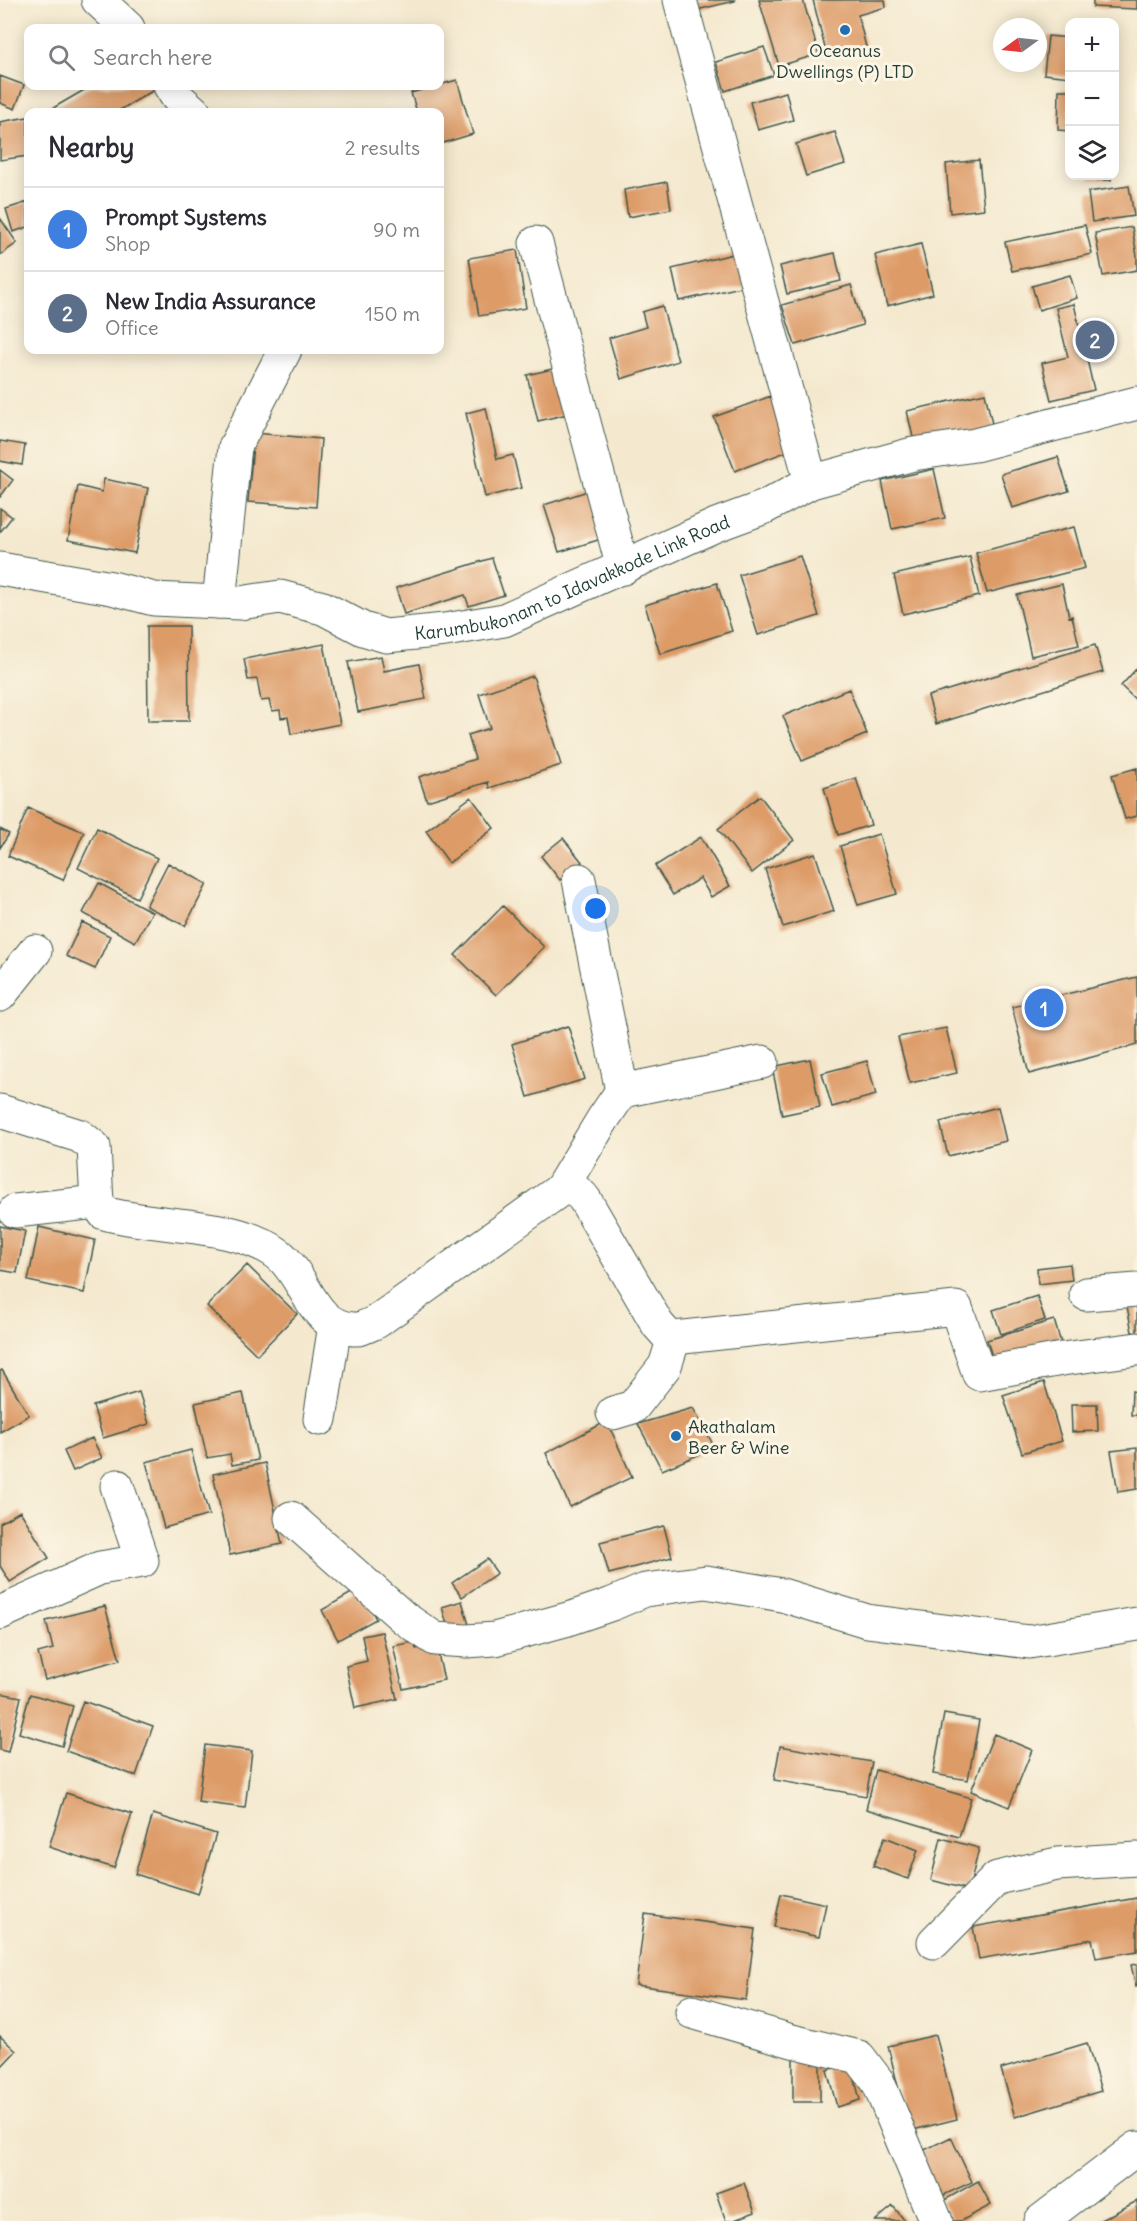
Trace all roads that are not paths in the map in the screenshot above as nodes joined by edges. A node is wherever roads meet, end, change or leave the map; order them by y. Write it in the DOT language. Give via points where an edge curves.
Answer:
graph roads {
  1 [pos="98,0"];
  2 [pos="680,0"];
  3 [pos="124,24"];
  4 [pos="173,90"];
  5 [pos="189,108"];
  6 [pos="536,243"];
  7 [pos="283,354"];
  8 [pos="1137,403"];
  9 [pos="811,482"];
  10 [pos="623,568"];
  11 [pos="0,569"];
  12 [pos="219,602"];
  13 [pos="579,880"];
  14 [pos="35,951"];
  15 [pos="0,995"];
  16 [pos="762,1062"];
  17 [pos="622,1091"];
  18 [pos="0,1111"];
  19 [pos="560,1190"];
  20 [pos="97,1202"];
  21 [pos="15,1211"];
  22 [pos="1137,1290"];
  23 [pos="1086,1294"];
  24 [pos="335,1325"];
  25 [pos="674,1338"];
  26 [pos="1137,1349"];
  27 [pos="613,1413"];
  28 [pos="320,1419"];
  29 [pos="117,1486"];
  30 [pos="291,1518"];
  31 [pos="0,1613"];
  32 [pos="1137,1624"];
  33 [pos="1137,1859"];
  34 [pos="934,1942"];
  35 [pos="692,2012"];
  36 [pos="1137,2148"];
  37 [pos="936,2221"];
  38 [pos="1041,2221"];
  1 -- 3 [label="street"];
  2 -- 9 [label="street"];
  4 -- 5 [label="street"];
  6 -- 10 [label="street"];
  7 -- 12 [label="street" via="235,447"];
  8 -- 9 [label="street, Karumbukonam to Idavakkode Link Road" via="975,445 912,454"];
  9 -- 10 [label="street, Karumbukonam to Idavakkode Link Road" via="765,507"];
  10 -- 12 [label="street, Karumbukonam to Idavakkode Link Road" via="504,620 386,636 323,608 280,597"];
  11 -- 12 [label="street, Karumbukonam to Idavakkode Link Road" via="154,599"];
  13 -- 17 [label="street"];
  14 -- 15 [label="street"];
  16 -- 17 [label="street"];
  17 -- 19 [label="street"];
  18 -- 20 [label="street" via="80,1136 94,1147"];
  19 -- 24 [label="street" via="375,1322 355,1330"];
  19 -- 25 [label="street" via="574,1190 585,1200 658,1325"];
  20 -- 21 [label="street"];
  20 -- 24 [label="street" via="104,1213 123,1218 219,1230 263,1245 279,1255 317,1310"];
  22 -- 23 [label="street"];
  24 -- 28 [label="street"];
  25 -- 26 [label="street" via="956,1308 979,1374"];
  25 -- 27 [label="street" via="665,1366 633,1407"];
  29 -- 31 [label="street" via="142,1561 100,1568"];
  30 -- 32 [label="street" via="404,1618 435,1639 495,1639 568,1619 645,1590 706,1582 782,1595 867,1622 1029,1642"];
  33 -- 34 [label="street" via="1057,1864 997,1878"];
  35 -- 37 [label="street" via="858,2057 878,2082"];
  36 -- 38 [label="street"];
}
